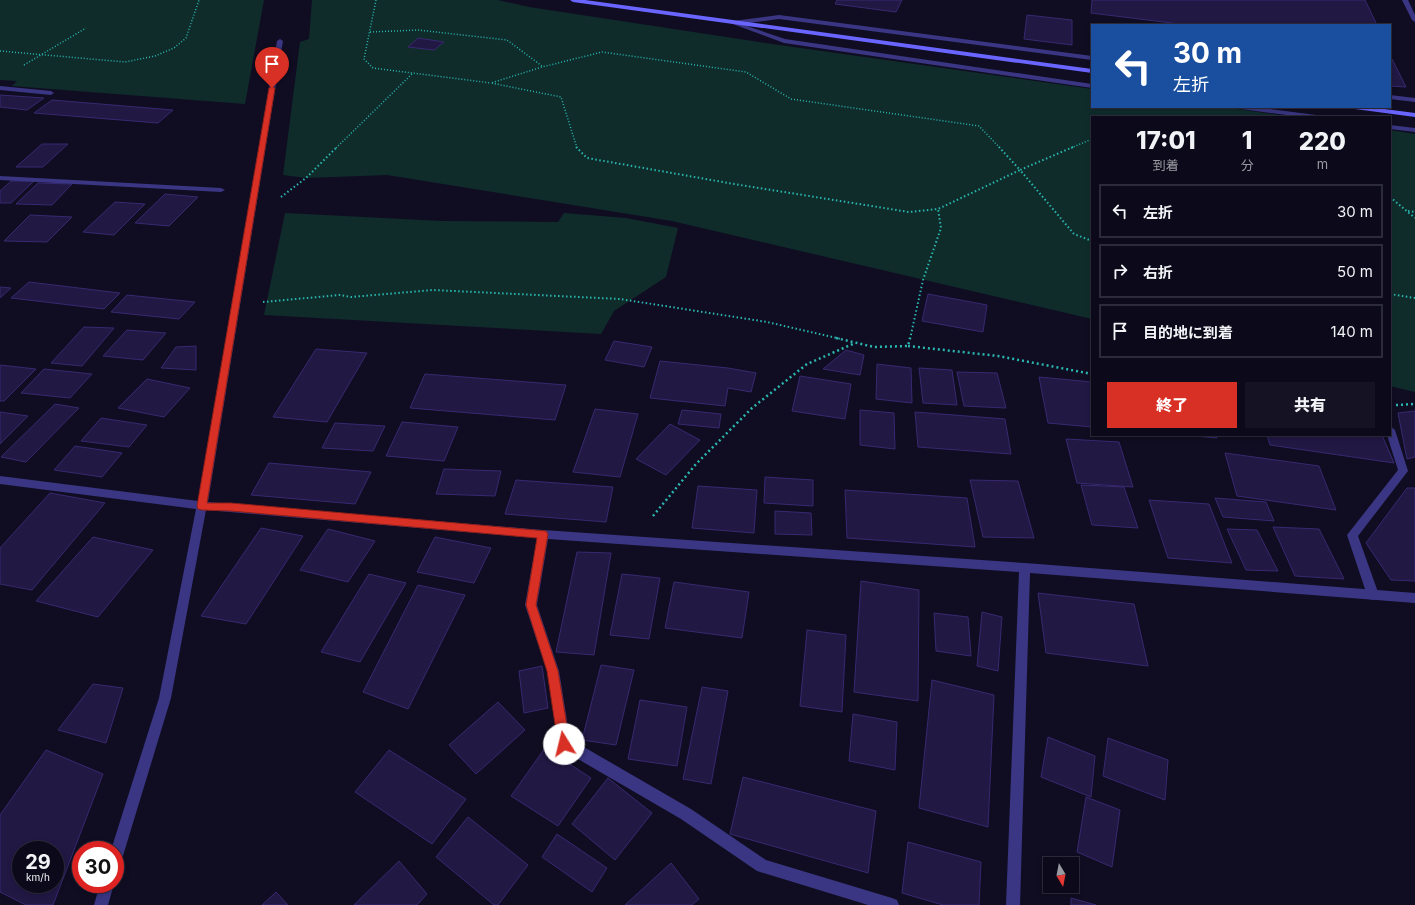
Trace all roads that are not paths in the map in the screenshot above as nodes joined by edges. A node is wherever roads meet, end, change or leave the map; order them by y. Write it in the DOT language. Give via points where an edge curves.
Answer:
graph roads {
  1 [pos="573,0"];
  2 [pos="1405,0"];
  3 [pos="1415,20"];
  4 [pos="733,23"];
  5 [pos="280,41"];
  6 [pos="1091,58"];
  7 [pos="1091,71"];
  8 [pos="1091,86"];
  9 [pos="0,88"];
  10 [pos="51,93"];
  11 [pos="1391,97"];
  12 [pos="1415,100"];
  13 [pos="1248,108"];
  14 [pos="1362,108"];
  15 [pos="1415,115"];
  16 [pos="1308,116"];
  17 [pos="1391,127"];
  18 [pos="1415,130"];
  19 [pos="1,178"];
  20 [pos="221,190"];
  21 [pos="1391,433"];
  22 [pos="0,480"];
  23 [pos="202,506"];
  24 [pos="543,534"];
  25 [pos="1025,568"];
  26 [pos="1373,595"];
  27 [pos="1415,598"];
  28 [pos="120,841"];
  29 [pos="104,893"];
  30 [pos="101,905"];
  31 [pos="892,905"];
  32 [pos="1013,905"];
  1 -- 4 [label="street"];
  2 -- 3 [label="street"];
  4 -- 6 [label="street" via="779,17"];
  4 -- 7 [label="street"];
  4 -- 8 [label="street" via="784,41"];
  5 -- 23 [label="street"];
  9 -- 10 [label="street"];
  11 -- 12 [label="street"];
  13 -- 16 [label="street"];
  14 -- 15 [label="street"];
  17 -- 18 [label="street"];
  19 -- 20 [label="street"];
  21 -- 26 [label="street" via="1403,471 1352,535"];
  22 -- 23 [label="street"];
  23 -- 24 [label="street"];
  23 -- 28 [label="street" via="164,698"];
  24 -- 25 [label="street"];
  24 -- 31 [label="street" via="531,605 553,671 564,744 686,814 762,866"];
  25 -- 26 [label="street"];
  25 -- 32 [label="street"];
  26 -- 27 [label="street"];
  29 -- 30 [label="street"];
}
